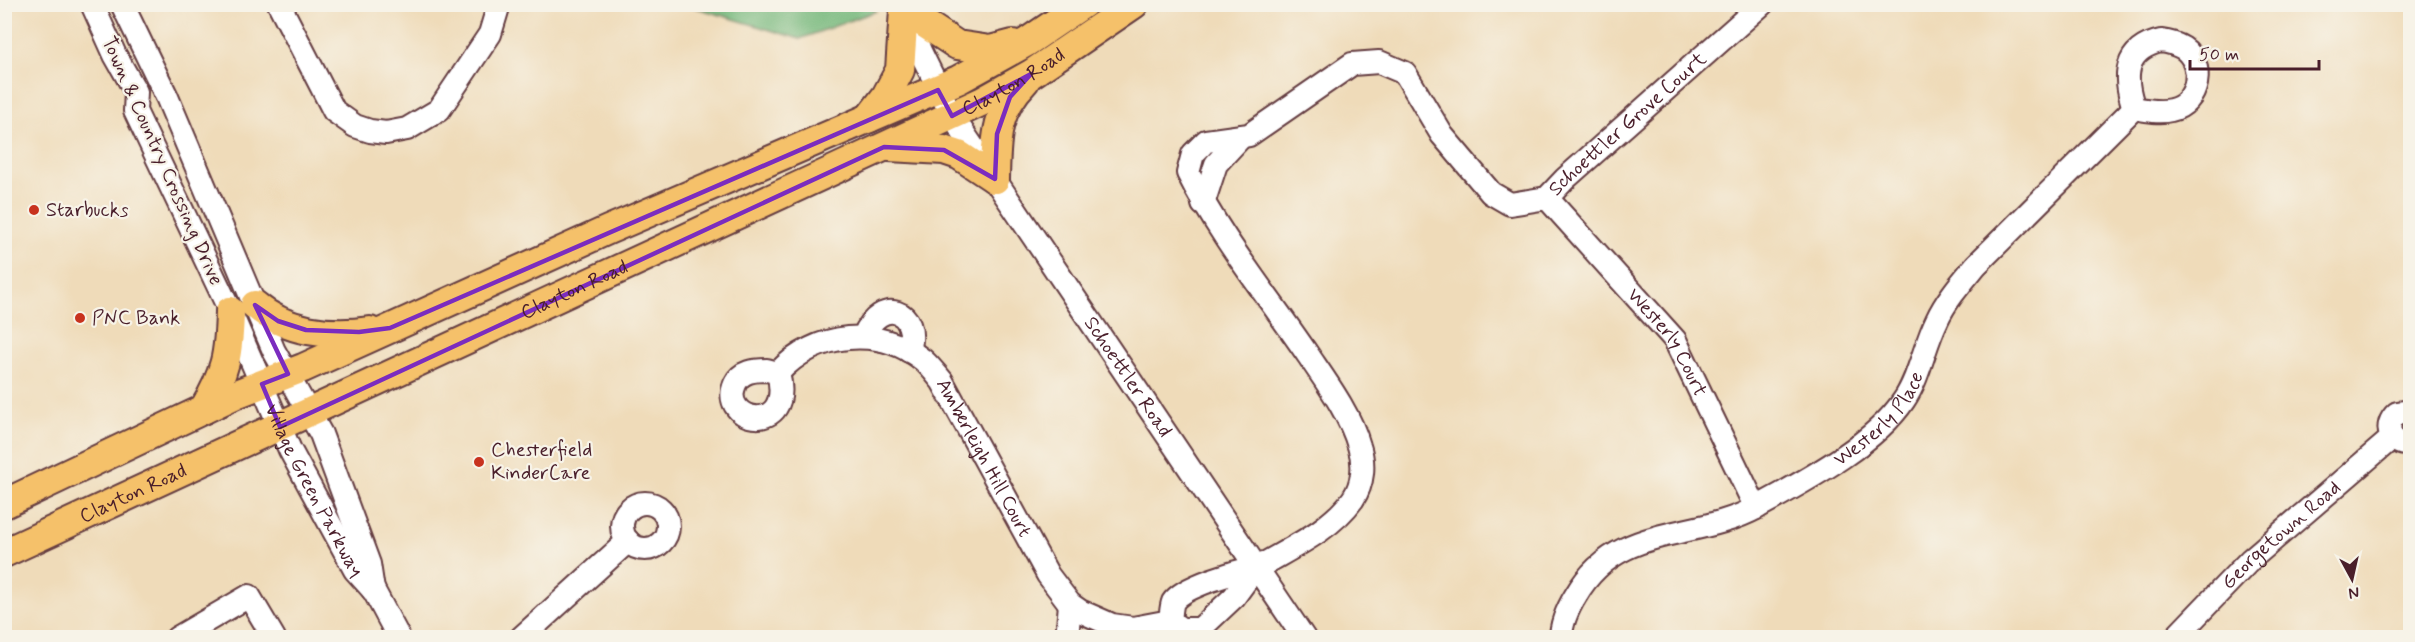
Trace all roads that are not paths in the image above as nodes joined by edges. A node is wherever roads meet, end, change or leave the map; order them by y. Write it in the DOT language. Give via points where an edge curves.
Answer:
graph roads {
  1 [pos="92,4"];
  2 [pos="122,4"];
  3 [pos="279,4"];
  4 [pos="499,4"];
  5 [pos="1083,4"];
  6 [pos="1134,4"];
  7 [pos="1762,4"];
  8 [pos="903,7"];
  9 [pos="1027,42"];
  10 [pos="1031,74"];
  11 [pos="938,90"];
  12 [pos="2134,108"];
  13 [pos="952,116"];
  14 [pos="869,118"];
  15 [pos="884,147"];
  16 [pos="995,178"];
  17 [pos="1546,198"];
  18 [pos="243,308"];
  19 [pos="390,328"];
  20 [pos="864,336"];
  21 [pos="909,351"];
  22 [pos="778,373"];
  23 [pos="275,379"];
  24 [pos="204,409"];
  25 [pos="2410,411"];
  26 [pos="309,413"];
  27 [pos="280,427"];
  28 [pos="2401,441"];
  29 [pos="4,504"];
  30 [pos="1756,508"];
  31 [pos="628,541"];
  32 [pos="4,553"];
  33 [pos="1257,567"];
  34 [pos="374,591"];
  35 [pos="1070,604"];
  36 [pos="1170,621"];
  37 [pos="1109,631"];
  38 [pos="177,638"];
  39 [pos="274,638"];
  40 [pos="399,638"];
  41 [pos="522,638"];
  42 [pos="1067,638"];
  43 [pos="1304,638"];
  44 [pos="1561,638"];
  45 [pos="2175,638"];
  1 -- 18 [label="street, Town & Country Crossing Drive" via="136,92 135,111"];
  2 -- 18 [label="street, Town & Country Crossing Drive" via="167,96"];
  3 -- 4 [label="street" via="334,111 355,126 386,133 407,129 439,110 490,34"];
  5 -- 9 [label="main road, Clayton Road"];
  6 -- 10 [label="main road, Clayton Road"];
  7 -- 17 [label="street, Schoettler Grove Court"];
  8 -- 9 [label="main road" via="957,45 990,50"];
  8 -- 11 [label="street, Schoettler Road"];
  8 -- 14 [label="main road" via="900,70"];
  9 -- 11 [label="main road, Clayton Road"];
  10 -- 13 [label="main road, Clayton Road"];
  10 -- 16 [label="main road" via="1010,97 1000,119"];
  11 -- 13 [label="street, Schoettler Road"];
  11 -- 14 [label="main road, Clayton Road"];
  12 -- 30 [label="street, Westerly Place" via="1957,288 1936,321 1904,400 1883,425 1858,447"];
  13 -- 15 [label="main road, Clayton Road"];
  13 -- 16 [label="street, Schoettler Road"];
  14 -- 19 [label="main road, Clayton Road"];
  15 -- 16 [label="main road" via="944,150"];
  15 -- 26 [label="main road, Clayton Road"];
  16 -- 33 [label="street, Schoettler Road"];
  17 -- 30 [label="street, Westerly Court" via="1675,340"];
  17 -- 33 [label="street, Schoettler Grove Court" via="1510,204 1491,193 1442,135 1405,73 1379,62 1352,64 1249,135 1206,141 1193,154 1188,173 1203,204 1320,373 1360,448 1363,469 1353,498 1324,528"];
  18 -- 19 [label="main road" via="306,330 359,332"];
  18 -- 23 [label="street, Town & Country Crossing Drive" via="274,351"];
  18 -- 24 [label="main road" via="219,383"];
  19 -- 23 [label="main road, Clayton Road"];
  20 -- 21 [label="street, Amberleigh Hill Court"];
  20 -- 21 [label="street" via="876,316 897,312 911,326"];
  20 -- 22 [label="street, Amberleigh Hill Court" via="830,341 803,352"];
  21 -- 35 [label="street, Amberleigh Hill Court" via="925,361 942,381 1048,575"];
  23 -- 24 [label="main road, Clayton Road"];
  23 -- 26 [label="street, Village Green Parkway"];
  23 -- 27 [label="street, Village Green Parkway"];
  24 -- 29 [label="main road, Clayton Road"];
  25 -- 28 [label="street, Georgetown Road" via="2393,417 2389,427"];
  26 -- 27 [label="main road, Clayton Road"];
  26 -- 34 [label="street, Village Green Parkway" via="321,434 369,564"];
  27 -- 32 [label="main road, Clayton Road"];
  27 -- 34 [label="street, Village Green Parkway" via="355,570"];
  28 -- 45 [label="street, Georgetown Road" via="2252,559"];
  30 -- 44 [label="street, Westerly Place" via="1636,543 1609,557 1582,584 1569,607"];
  31 -- 41 [label="street"];
  33 -- 36 [label="street" via="1180,594 1172,603"];
  33 -- 36 [label="street, Amberleigh Hill Court" via="1234,597 1200,628 1180,629"];
  33 -- 43 [label="street, Schoettler Road"];
  34 -- 40 [label="street, Village Green Parkway"];
  35 -- 37 [label="street, Amberleigh Hill Court"];
  35 -- 42 [label="street"];
  36 -- 37 [label="street, Amberleigh Hill Court"];
  38 -- 39 [label="street" via="249,596"];
}
